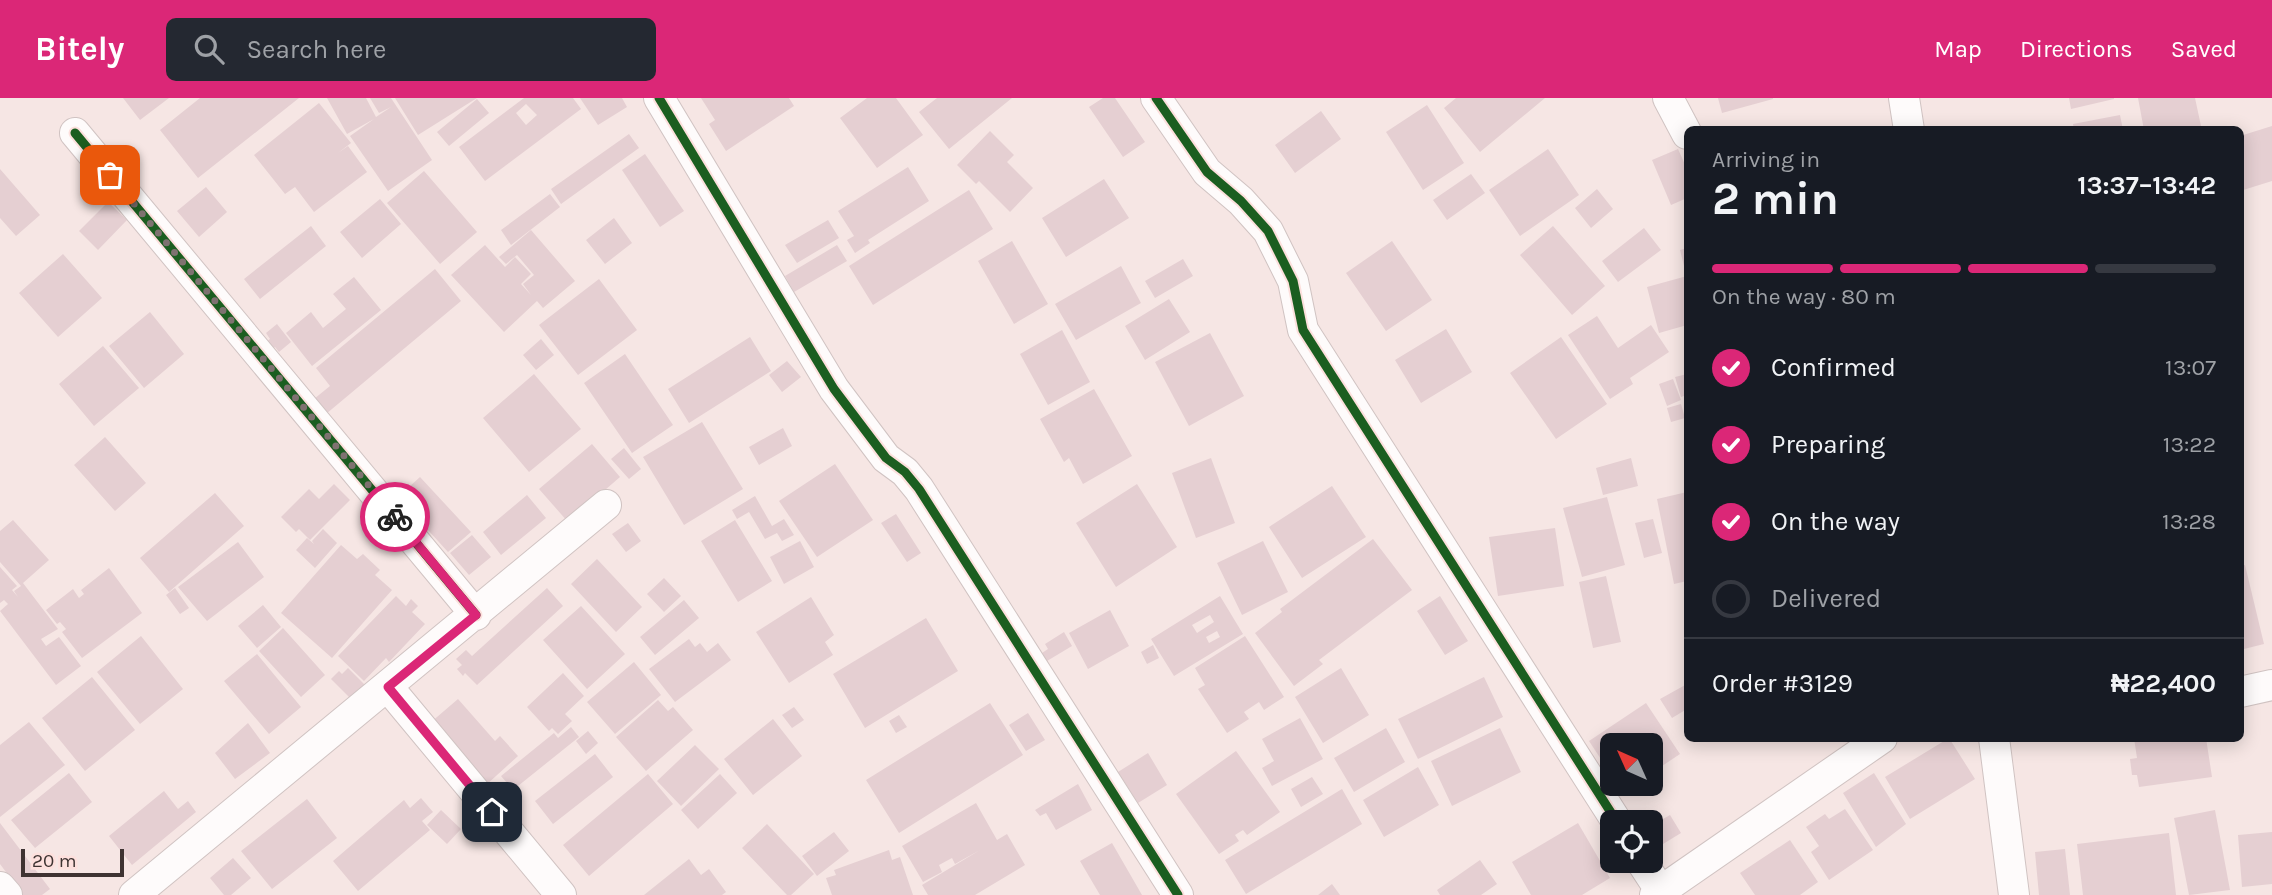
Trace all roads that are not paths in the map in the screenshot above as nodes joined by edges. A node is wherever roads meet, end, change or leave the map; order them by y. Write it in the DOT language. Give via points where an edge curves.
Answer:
graph roads {
  1 [pos="659,98"];
  2 [pos="1156,98"];
  3 [pos="1668,98"];
  4 [pos="1684,128"];
  5 [pos="75,133"];
  6 [pos="606,505"];
  7 [pos="476,615"];
  8 [pos="2272,685"];
  9 [pos="388,687"];
  10 [pos="2244,691"];
  11 [pos="1876,742"];
  12 [pos="1995,742"];
  13 [pos="1609,810"];
  14 [pos="1648,873"];
  15 [pos="0,887"];
  16 [pos="1658,893"];
  17 [pos="7,895"];
  18 [pos="134,895"];
  19 [pos="562,895"];
  20 [pos="1178,895"];
  21 [pos="2014,895"];
  1 -- 20 [label="street" via="834,389 886,458 919,489"];
  2 -- 13 [label="street" via="1207,172 1268,231 1293,281 1303,330"];
  3 -- 4 [label="street"];
  5 -- 7 [label="street"];
  6 -- 7 [label="street"];
  7 -- 9 [label="street"];
  8 -- 10 [label="street"];
  9 -- 18 [label="street"];
  9 -- 19 [label="street"];
  11 -- 16 [label="street"];
  12 -- 21 [label="street"];
  14 -- 16 [label="street"];
  15 -- 17 [label="street"];
}
